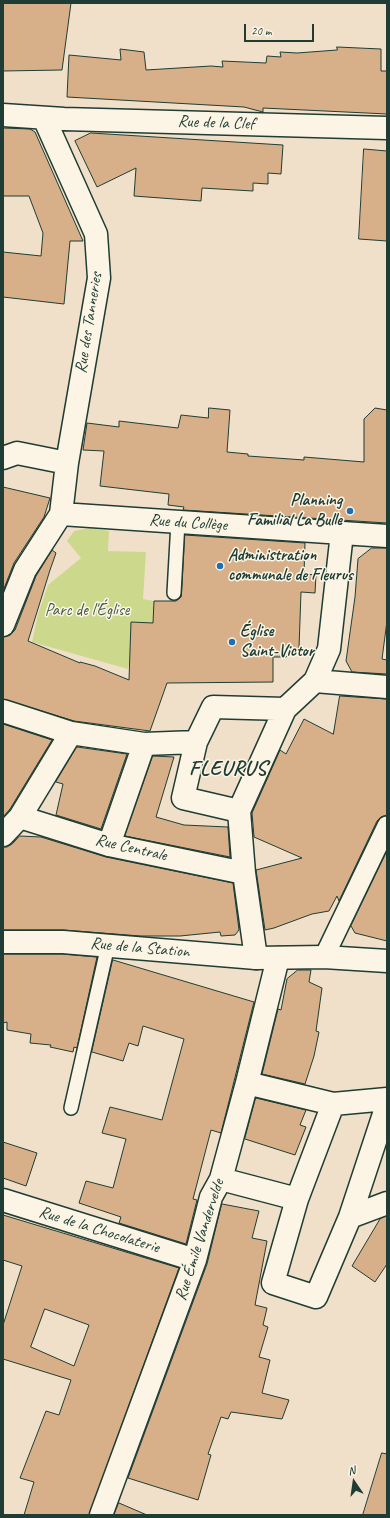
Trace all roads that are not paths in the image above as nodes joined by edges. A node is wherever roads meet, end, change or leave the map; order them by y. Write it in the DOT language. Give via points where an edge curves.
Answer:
graph roads {
  1 [pos="3,115"];
  2 [pos="44,118"];
  3 [pos="387,128"];
  4 [pos="3,458"];
  5 [pos="67,463"];
  6 [pos="61,514"];
  7 [pos="178,522"];
  8 [pos="342,533"];
  9 [pos="387,536"];
  10 [pos="174,593"];
  11 [pos="3,625"];
  12 [pos="315,681"];
  13 [pos="387,687"];
  14 [pos="285,709"];
  15 [pos="3,711"];
  16 [pos="71,733"];
  17 [pos="196,742"];
  18 [pos="144,744"];
  19 [pos="239,811"];
  20 [pos="20,818"];
  21 [pos="387,826"];
  22 [pos="3,835"];
  23 [pos="109,845"];
  24 [pos="244,873"];
  25 [pos="3,942"];
  26 [pos="108,945"];
  27 [pos="324,957"];
  28 [pos="256,958"];
  29 [pos="278,958"];
  30 [pos="387,961"];
  31 [pos="247,1082"];
  32 [pos="387,1099"];
  33 [pos="333,1104"];
  34 [pos="387,1105"];
  35 [pos="71,1108"];
  36 [pos="221,1179"];
  37 [pos="297,1199"];
  38 [pos="3,1200"];
  39 [pos="387,1203"];
  40 [pos="350,1217"];
  41 [pos="195,1260"];
  42 [pos="101,1515"];
  1 -- 2 [label="street, Rue de la Clef"];
  2 -- 3 [label="street, Rue de la Clef"];
  2 -- 5 [label="street, Rue des Tanneries" via="96,234 99,278"];
  4 -- 5 [label="street" via="17,453"];
  5 -- 6 [label="street, Rue des Tanneries"];
  6 -- 7 [label="street, Rue du Collège"];
  6 -- 11 [label="street" via="25,570"];
  7 -- 8 [label="street, Rue du Collège"];
  7 -- 10 [label="lane"];
  8 -- 9 [label="street, Rue du Collège"];
  8 -- 12 [label="street" via="329,649"];
  12 -- 13 [label="street"];
  12 -- 14 [label="street"];
  14 -- 17 [label="street" via="213,706"];
  14 -- 19 [label="street"];
  15 -- 16 [label="street"];
  16 -- 18 [label="street"];
  16 -- 20 [label="street"];
  17 -- 18 [label="street"];
  17 -- 19 [label="street" via="183,798"];
  18 -- 23 [label="street"];
  19 -- 24 [label="street"];
  20 -- 22 [label="street"];
  20 -- 23 [label="street, Rue Centrale"];
  21 -- 27 [label="street"];
  23 -- 24 [label="street, Rue Centrale"];
  24 -- 28 [label="street"];
  25 -- 26 [label="street, Rue de la Station"];
  26 -- 28 [label="street, Rue de la Station"];
  26 -- 35 [label="lane"];
  27 -- 29 [label="street, Rue de la Station"];
  27 -- 30 [label="street, Rue de la Station"];
  28 -- 29 [label="street, Rue de la Station"];
  29 -- 31 [label="street, Rue Émile Vandervelde"];
  31 -- 33 [label="street"];
  31 -- 36 [label="street, Rue Émile Vandervelde"];
  32 -- 33 [label="street"];
  33 -- 37 [label="street"];
  34 -- 40 [label="street"];
  36 -- 37 [label="street"];
  36 -- 41 [label="street, Rue Émile Vandervelde" via="211,1197"];
  37 -- 40 [label="street" via="273,1283 316,1297"];
  38 -- 41 [label="street, Rue de la Chocolaterie"];
  39 -- 40 [label="street"];
  41 -- 42 [label="street, Rue Émile Vandervelde"];
}
